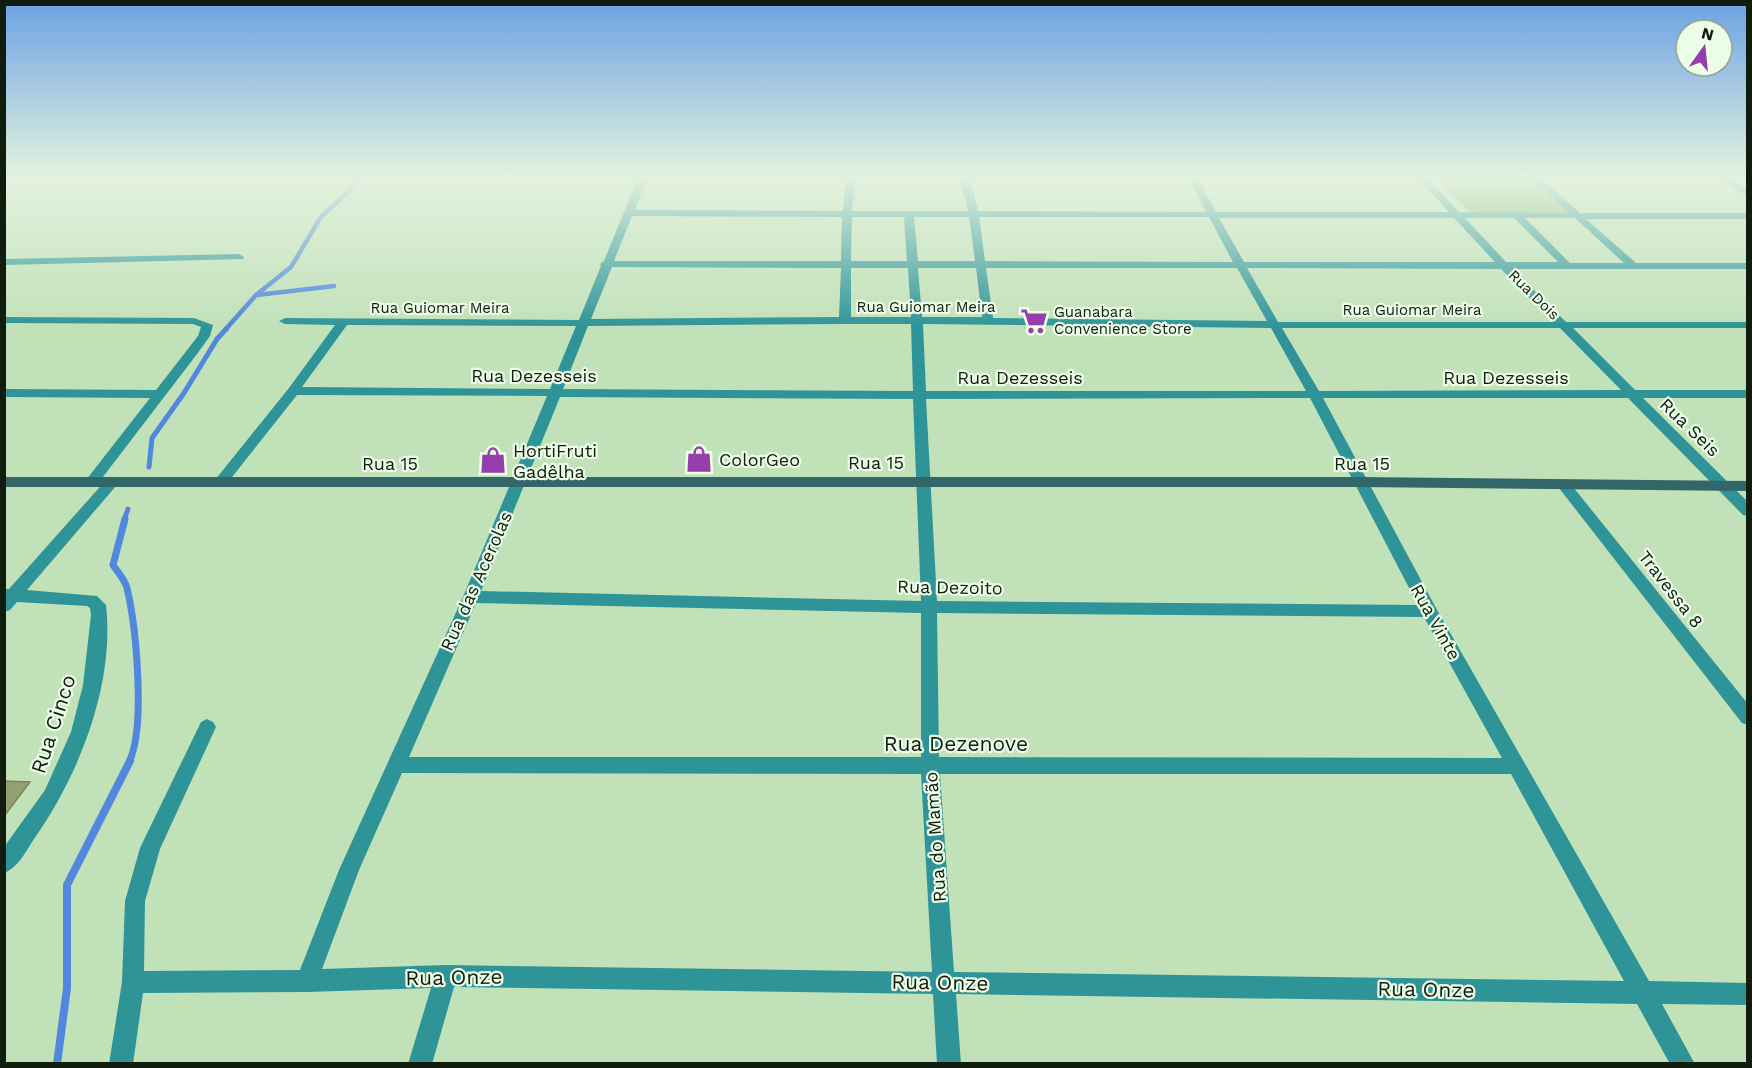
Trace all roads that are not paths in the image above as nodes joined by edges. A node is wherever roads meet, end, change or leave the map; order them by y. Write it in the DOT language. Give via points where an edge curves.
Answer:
graph roads {
  1 [pos="621,228"];
  2 [pos="847,228"];
  3 [pos="910,228"];
  4 [pos="976,228"];
  5 [pos="1220,228"];
  6 [pos="1469,228"];
  7 [pos="1529,228"];
  8 [pos="1591,228"];
  9 [pos="238,256"];
  10 [pos="4,262"];
  11 [pos="605,264"];
  12 [pos="846,264"];
  13 [pos="912,264"];
  14 [pos="980,264"];
  15 [pos="1240,265"];
  16 [pos="1504,266"];
  17 [pos="1567,266"];
  18 [pos="1748,266"];
  19 [pos="1635,267"];
  20 [pos="4,320"];
  21 [pos="917,320"];
  22 [pos="285,321"];
  23 [pos="343,322"];
  24 [pos="845,322"];
  25 [pos="988,322"];
  26 [pos="582,323"];
  27 [pos="1564,324"];
  28 [pos="1275,325"];
  29 [pos="1748,325"];
  30 [pos="293,391"];
  31 [pos="4,393"];
  32 [pos="553,393"];
  33 [pos="159,394"];
  34 [pos="1630,394"];
  35 [pos="1748,394"];
  36 [pos="920,395"];
  37 [pos="1315,395"];
  38 [pos="519,481"];
  39 [pos="4,482"];
  40 [pos="921,482"];
  41 [pos="1359,482"];
  42 [pos="91,483"];
  43 [pos="111,483"];
  44 [pos="220,483"];
  45 [pos="1564,485"];
  46 [pos="1725,486"];
  47 [pos="1748,486"];
  48 [pos="1748,511"];
  49 [pos="471,597"];
  50 [pos="8,599"];
  51 [pos="929,607"];
  52 [pos="1429,611"];
  53 [pos="1748,718"];
  54 [pos="207,727"];
  55 [pos="397,765"];
  56 [pos="930,766"];
  57 [pos="1515,766"];
  58 [pos="4,864"];
  59 [pos="446,976"];
  60 [pos="307,981"];
  61 [pos="133,982"];
  62 [pos="945,982"];
  63 [pos="1645,993"];
  64 [pos="1748,994"];
  65 [pos="122,1064"];
  66 [pos="420,1064"];
  67 [pos="949,1064"];
  68 [pos="1683,1064"];
  1 -- 11 [label="street, Rua das Acerolas"];
  2 -- 12 [label="street"];
  3 -- 13 [label="street, Rua do Mamão"];
  4 -- 14 [label="street"];
  5 -- 15 [label="street, Rua Vinte"];
  6 -- 16 [label="street, Rua Dois"];
  7 -- 17 [label="street"];
  8 -- 19 [label="street"];
  9 -- 10 [label="street"];
  11 -- 12 [label="street"];
  11 -- 26 [label="street, Rua das Acerolas"];
  12 -- 13 [label="street"];
  12 -- 24 [label="street"];
  13 -- 14 [label="street"];
  13 -- 21 [label="street, Rua do Mamão"];
  14 -- 15 [label="street"];
  14 -- 25 [label="street"];
  15 -- 16 [label="street"];
  15 -- 28 [label="street, Rua Vinte"];
  16 -- 17 [label="street"];
  16 -- 27 [label="street, Rua Dois"];
  17 -- 19 [label="street"];
  18 -- 19 [label="street"];
  20 -- 33 [label="street" via="204,323 207,329"];
  21 -- 24 [label="street, Rua Guiomar Meira"];
  21 -- 25 [label="street, Rua Guiomar Meira"];
  21 -- 36 [label="street, Rua do Mamão"];
  22 -- 23 [label="street, Rua Guiomar Meira"];
  23 -- 26 [label="street, Rua Guiomar Meira"];
  23 -- 30 [label="street"];
  24 -- 26 [label="street, Rua Guiomar Meira"];
  25 -- 28 [label="street, Rua Guiomar Meira"];
  26 -- 32 [label="street, Rua das Acerolas"];
  27 -- 28 [label="street, Rua Guiomar Meira"];
  27 -- 29 [label="street, Rua Guiomar Meira"];
  27 -- 34 [label="street, Rua Dois"];
  28 -- 37 [label="street, Rua Vinte"];
  30 -- 32 [label="street, Rua Dezesseis"];
  30 -- 44 [label="street"];
  31 -- 33 [label="street"];
  32 -- 36 [label="street, Rua Dezesseis"];
  32 -- 38 [label="street, Rua das Acerolas"];
  33 -- 42 [label="street"];
  34 -- 35 [label="street, Rua Dezesseis"];
  34 -- 37 [label="street, Rua Dezesseis"];
  34 -- 46 [label="street, Rua Seis"];
  36 -- 37 [label="street, Rua Dezesseis"];
  36 -- 40 [label="street, Rua do Mamão"];
  37 -- 41 [label="street, Rua Vinte"];
  38 -- 40 [label="main road, Rua 15"];
  38 -- 44 [label="main road, Rua 15"];
  38 -- 49 [label="street, Rua das Acerolas"];
  39 -- 42 [label="main road, Rua 15"];
  40 -- 41 [label="main road, Rua 15"];
  40 -- 51 [label="street, Rua do Mamão"];
  41 -- 45 [label="main road, Rua 15"];
  41 -- 52 [label="street, Rua Vinte"];
  42 -- 43 [label="main road, Rua 15"];
  43 -- 44 [label="main road, Rua 15"];
  43 -- 50 [label="street"];
  45 -- 46 [label="main road, Rua 15"];
  45 -- 53 [label="street, Travessa 8"];
  46 -- 47 [label="main road, Rua 15"];
  46 -- 48 [label="street"];
  49 -- 51 [label="street, Rua Dezoito"];
  49 -- 55 [label="street, Rua das Acerolas"];
  50 -- 58 [label="street, Rua Cinco" via="91,600 98,605 99,633 91,691 71,755 53,795"];
  51 -- 52 [label="street, Rua Dezoito"];
  51 -- 56 [label="street, Rua do Mamão"];
  52 -- 57 [label="street, Rua Vinte"];
  54 -- 61 [label="street" via="142,873 135,901"];
  55 -- 56 [label="street, Rua Dezenove"];
  55 -- 60 [label="street, Rua das Acerolas" via="349,870"];
  56 -- 57 [label="street, Rua Dezenove"];
  56 -- 62 [label="street, Rua do Mamão"];
  57 -- 63 [label="street, Rua Vinte"];
  59 -- 60 [label="street, Rua Onze"];
  59 -- 62 [label="street, Rua Onze"];
  59 -- 66 [label="street"];
  60 -- 61 [label="street, Rua Onze"];
  61 -- 65 [label="street"];
  62 -- 63 [label="street, Rua Onze"];
  62 -- 67 [label="street, Rua do Mamão"];
  63 -- 64 [label="street, Rua Onze"];
  63 -- 68 [label="street, Rua Vinte"];
}
